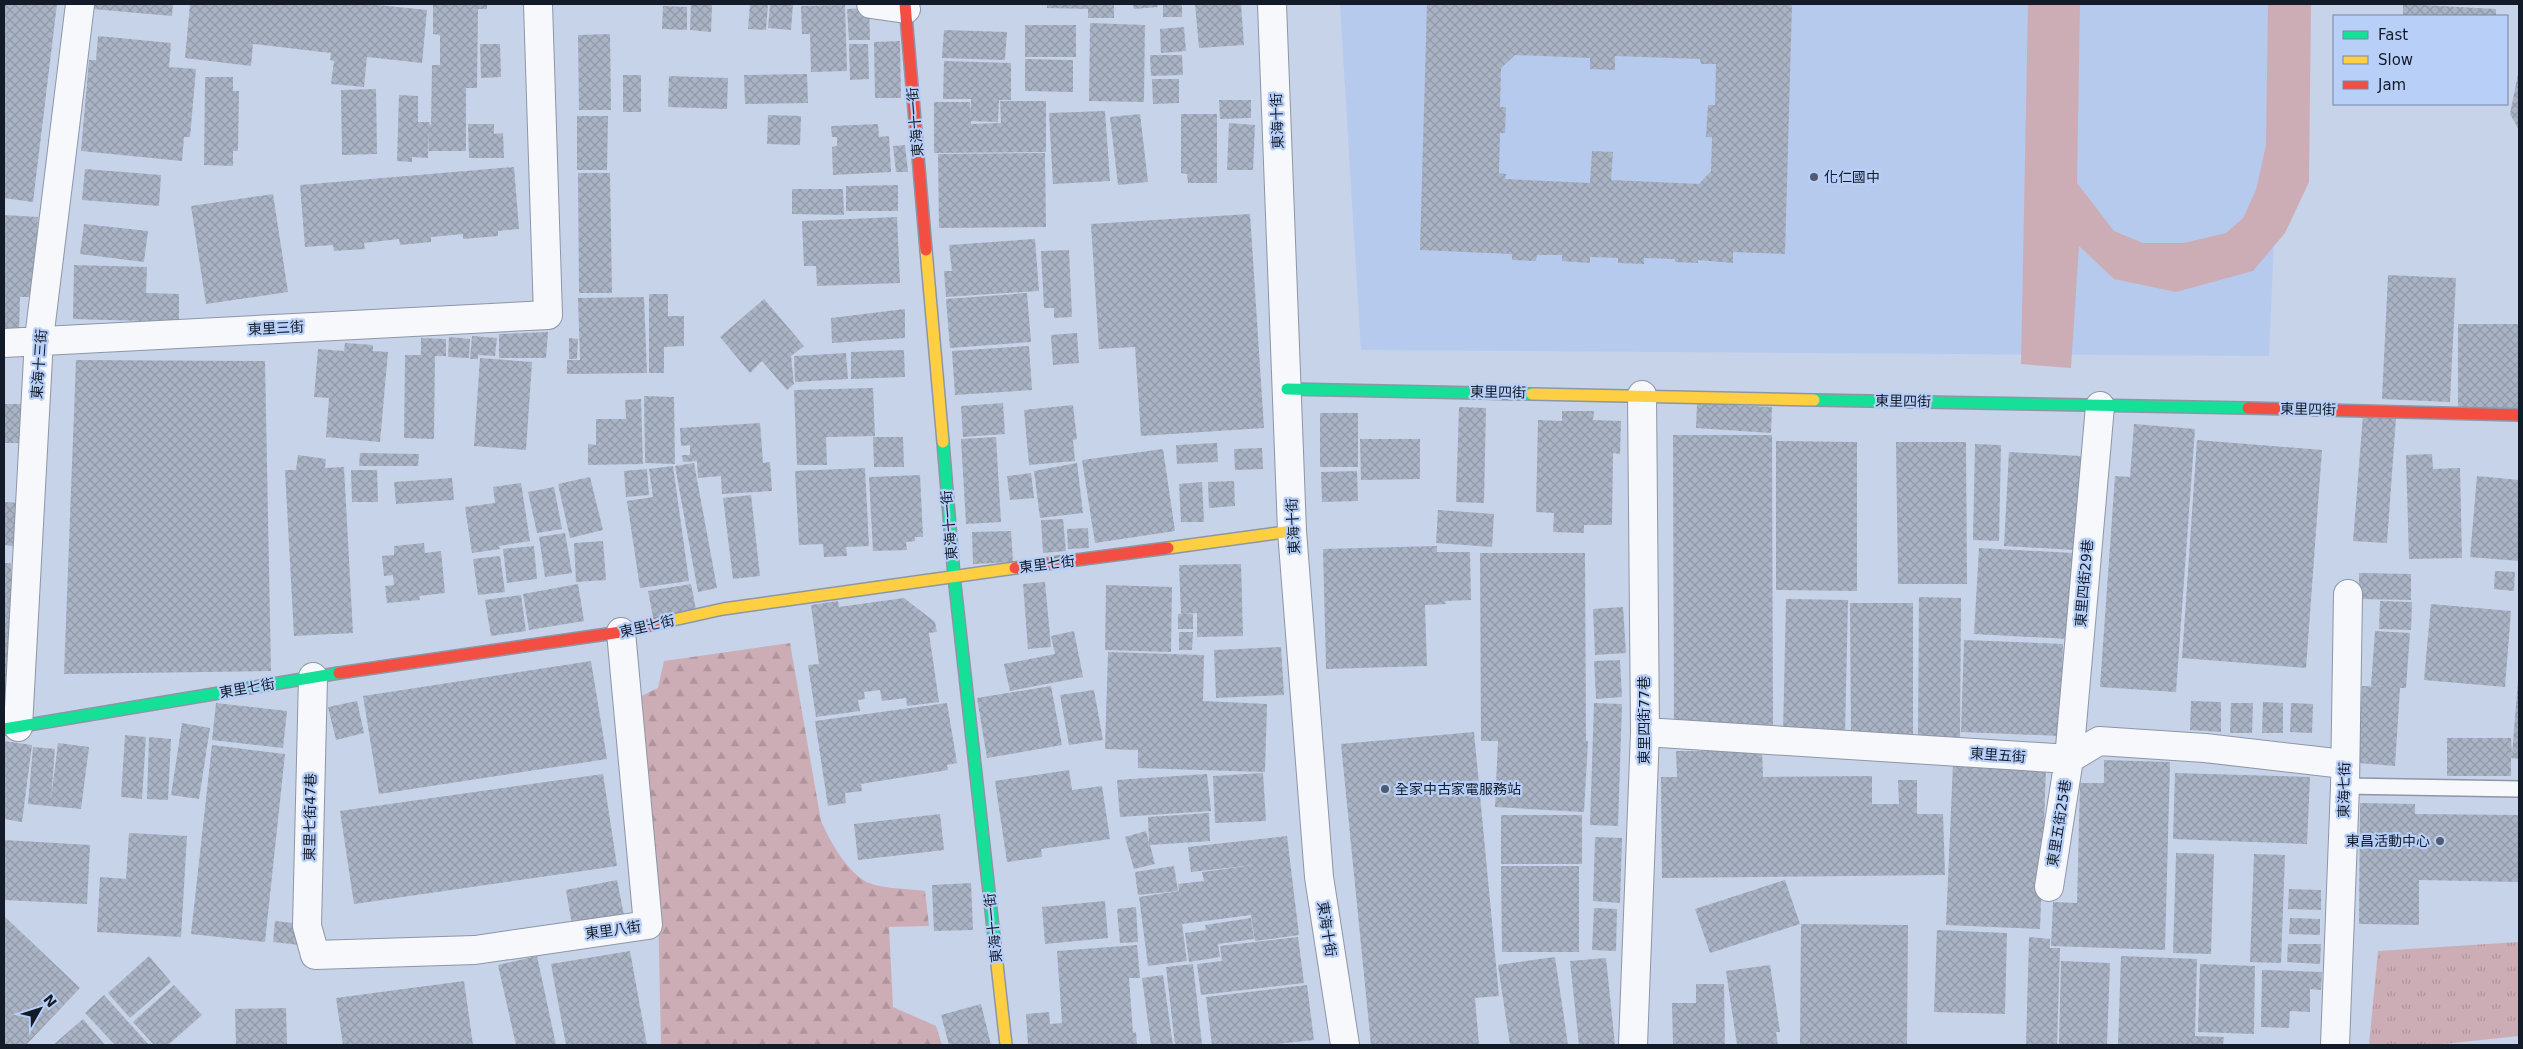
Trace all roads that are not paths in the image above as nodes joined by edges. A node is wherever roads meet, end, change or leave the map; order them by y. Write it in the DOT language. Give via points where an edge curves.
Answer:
graph roads {
  1 [pos="80,4"];
  2 [pos="538,4"];
  3 [pos="871,4"];
  4 [pos="1272,4"];
  5 [pos="906,6"];
  6 [pos="39,339"];
  7 [pos="4,343"];
  8 [pos="1287,389"];
  9 [pos="1642,395"];
  10 [pos="2100,406"];
  11 [pos="2519,415"];
  12 [pos="1292,531"];
  13 [pos="954,576"];
  14 [pos="2348,594"];
  15 [pos="621,632"];
  16 [pos="314,677"];
  17 [pos="11,728"];
  18 [pos="1646,732"];
  19 [pos="2069,759"];
  20 [pos="2344,775"];
  21 [pos="2519,789"];
  22 [pos="2049,887"];
  23 [pos="315,955"];
  24 [pos="1006,1045"];
  25 [pos="1345,1045"];
  26 [pos="1634,1045"];
  27 [pos="2335,1045"];
  1 -- 6 [label="street, 東海十三街"];
  2 -- 6 [label="street, 東里三街" via="548,315"];
  3 -- 5 [label="street"];
  4 -- 8 [label="street, 東海十街"];
  5 -- 13 [label="street, 東海十一街"];
  6 -- 7 [label="street, 東里三街"];
  6 -- 17 [label="street, 東海十三街"];
  8 -- 9 [label="street, 東里四街"];
  8 -- 12 [label="street, 東海十街"];
  9 -- 10 [label="street, 東里四街"];
  9 -- 18 [label="street, 東里四街77巷"];
  10 -- 11 [label="street, 東里四街"];
  10 -- 19 [label="street, 東里四街29巷"];
  12 -- 13 [label="street, 東里七街"];
  12 -- 25 [label="street, 東海十街" via="1319,877"];
  13 -- 15 [label="street, 東里七街" via="716,610"];
  13 -- 24 [label="street, 東海十一街"];
  14 -- 20 [label="street, 東海七街"];
  15 -- 16 [label="street, 東里七街"];
  15 -- 23 [label="street, 東里八街" via="648,925 475,950"];
  16 -- 17 [label="street, 東里七街"];
  16 -- 23 [label="street, 東里七街47巷" via="307,926"];
  18 -- 19 [label="street, 東里五街"];
  18 -- 26 [label="street, 東里四街77巷"];
  19 -- 20 [label="street" via="2099,741 2205,748"];
  19 -- 22 [label="street, 東里五街25巷"];
  20 -- 21 [label="lane"];
  20 -- 27 [label="street, 東海七街"];
}
